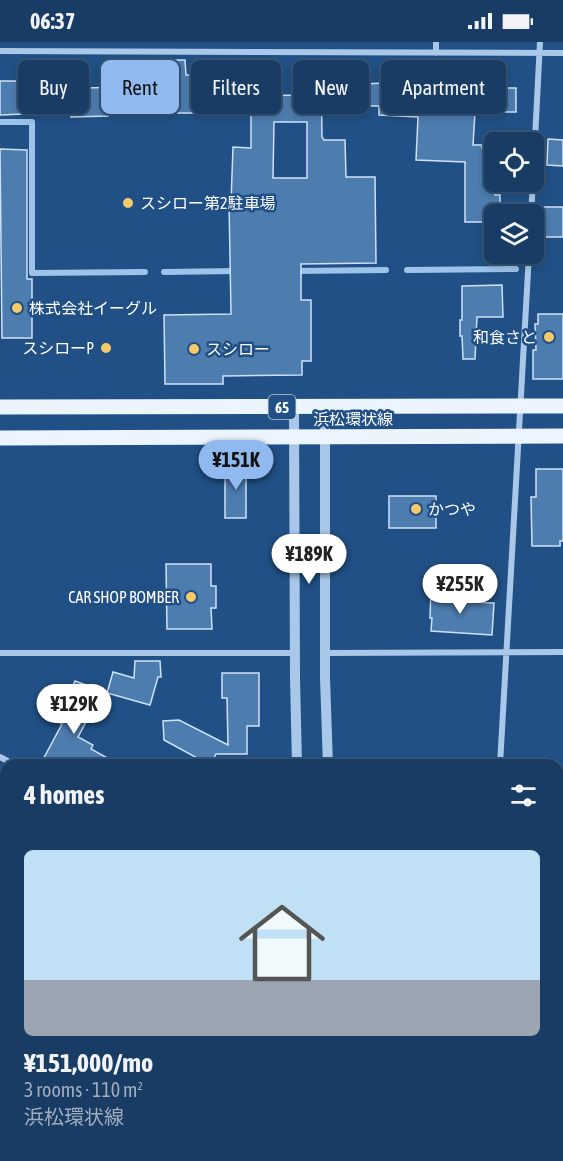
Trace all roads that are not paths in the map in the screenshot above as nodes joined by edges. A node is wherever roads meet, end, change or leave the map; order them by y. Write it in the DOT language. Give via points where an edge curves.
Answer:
graph roads {
  1 [pos="108,42"];
  2 [pos="271,42"];
  3 [pos="436,42"];
  4 [pos="540,42"];
  5 [pos="0,51"];
  6 [pos="108,51"];
  7 [pos="271,52"];
  8 [pos="436,53"];
  9 [pos="540,53"];
  10 [pos="563,53"];
  11 [pos="536,132"];
  12 [pos="528,264"];
  13 [pos="294,406"];
  14 [pos="325,406"];
  15 [pos="520,406"];
  16 [pos="563,406"];
  17 [pos="0,407"];
  18 [pos="325,436"];
  19 [pos="563,436"];
  20 [pos="295,437"];
  21 [pos="519,437"];
  22 [pos="0,438"];
  23 [pos="506,652"];
  24 [pos="563,652"];
  25 [pos="0,653"];
  26 [pos="295,653"];
  27 [pos="325,653"];
  28 [pos="297,759"];
  29 [pos="328,759"];
  30 [pos="500,759"];
  1 -- 6 [label="street"];
  2 -- 7 [label="street"];
  3 -- 8 [label="street"];
  4 -- 9 [label="street"];
  5 -- 6 [label="street"];
  6 -- 7 [label="street"];
  7 -- 8 [label="street"];
  8 -- 9 [label="street"];
  9 -- 10 [label="street"];
  9 -- 11 [label="street"];
  12 -- 15 [label="street"];
  13 -- 14 [label="main road, 浜松環状線 / 65"];
  13 -- 17 [label="main road, 浜松環状線 / 65"];
  13 -- 20 [label="street"];
  14 -- 15 [label="main road, 浜松環状線 / 65"];
  14 -- 18 [label="street"];
  15 -- 16 [label="main road, 浜松環状線 / 65"];
  15 -- 21 [label="street"];
  18 -- 20 [label="main road, 浜松環状線 / 65"];
  18 -- 21 [label="main road, 浜松環状線 / 65"];
  18 -- 27 [label="street"];
  19 -- 21 [label="main road, 浜松環状線 / 65"];
  20 -- 22 [label="main road, 浜松環状線 / 65"];
  20 -- 26 [label="street"];
  21 -- 23 [label="street"];
  23 -- 24 [label="street"];
  23 -- 27 [label="street"];
  23 -- 30 [label="street"];
  25 -- 26 [label="street"];
  26 -- 28 [label="street"];
  27 -- 29 [label="street"];
}
